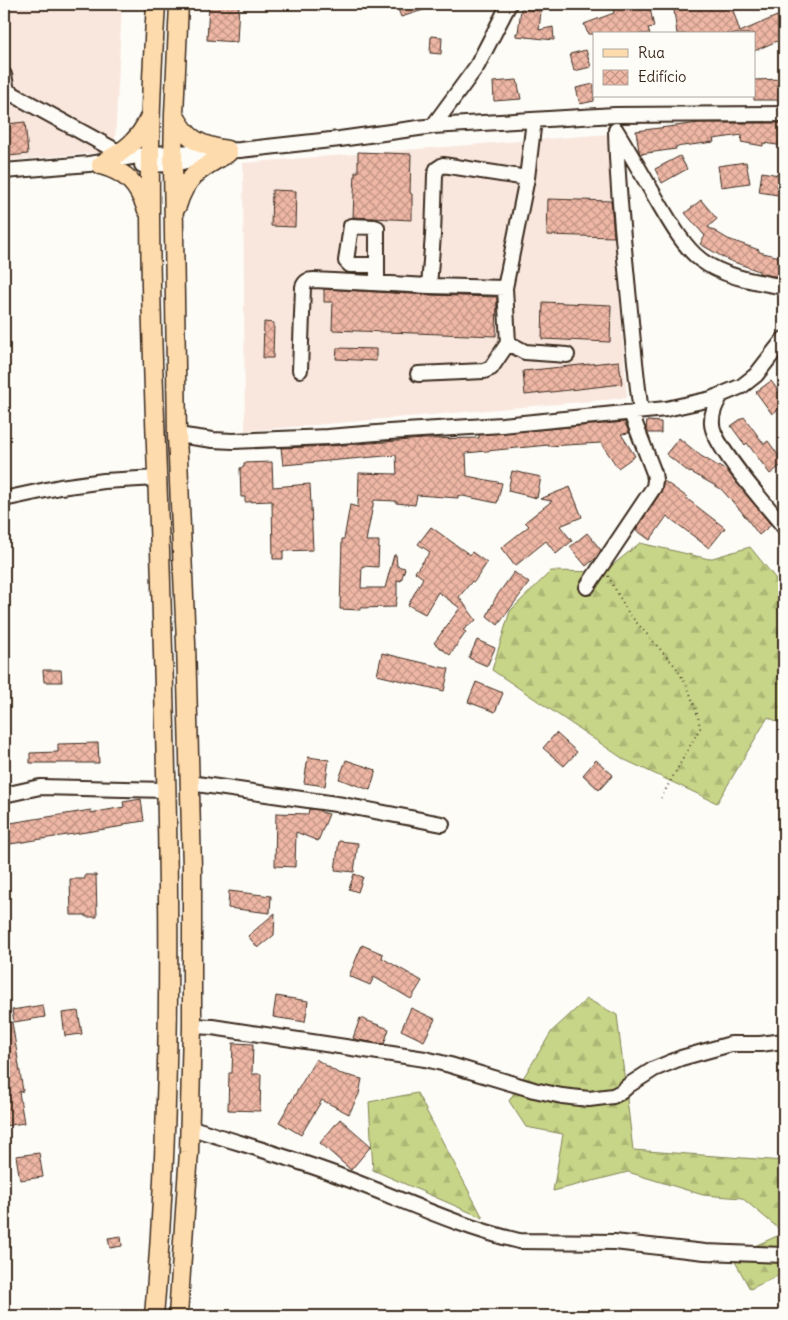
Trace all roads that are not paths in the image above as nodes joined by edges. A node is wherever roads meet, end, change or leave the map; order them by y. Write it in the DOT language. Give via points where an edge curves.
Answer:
graph roads {
  1 [pos="156,4"];
  2 [pos="179,4"];
  3 [pos="509,4"];
  4 [pos="4,75"];
  5 [pos="6,91"];
  6 [pos="151,113"];
  7 [pos="174,114"];
  8 [pos="784,114"];
  9 [pos="615,115"];
  10 [pos="534,120"];
  11 [pos="433,126"];
  12 [pos="616,130"];
  13 [pos="232,151"];
  14 [pos="173,158"];
  15 [pos="150,160"];
  16 [pos="104,161"];
  17 [pos="4,171"];
  18 [pos="527,178"];
  19 [pos="150,219"];
  20 [pos="174,219"];
  21 [pos="377,265"];
  22 [pos="377,283"];
  23 [pos="429,286"];
  24 [pos="784,287"];
  25 [pos="504,288"];
  26 [pos="784,339"];
  27 [pos="508,343"];
  28 [pos="566,355"];
  29 [pos="300,370"];
  30 [pos="418,374"];
  31 [pos="721,395"];
  32 [pos="636,412"];
  33 [pos="178,435"];
  34 [pos="157,478"];
  35 [pos="4,499"];
  36 [pos="784,527"];
  37 [pos="587,587"];
  38 [pos="190,784"];
  39 [pos="166,790"];
  40 [pos="4,795"];
  41 [pos="442,824"];
  42 [pos="192,1026"];
  43 [pos="784,1041"];
  44 [pos="189,1127"];
  45 [pos="784,1255"];
  46 [pos="154,1316"];
  47 [pos="178,1316"];
  1 -- 6 [label="main road"];
  2 -- 7 [label="main road"];
  3 -- 11 [label="street" via="477,66"];
  4 -- 5 [label="street"];
  5 -- 16 [label="street"];
  6 -- 15 [label="main road"];
  6 -- 16 [label="main road" via="141,133"];
  7 -- 13 [label="main road" via="186,134 193,139 213,148"];
  7 -- 14 [label="main road"];
  8 -- 9 [label="street"];
  9 -- 10 [label="street"];
  9 -- 12 [label="street"];
  10 -- 11 [label="street"];
  10 -- 18 [label="street"];
  11 -- 13 [label="street"];
  12 -- 24 [label="street" via="672,226 700,260 731,274"];
  12 -- 32 [label="street"];
  13 -- 14 [label="street"];
  13 -- 20 [label="main road" via="205,166 189,180"];
  14 -- 15 [label="street"];
  14 -- 20 [label="main road"];
  15 -- 16 [label="street"];
  15 -- 19 [label="main road"];
  16 -- 17 [label="street"];
  16 -- 19 [label="main road" via="132,182 142,196"];
  18 -- 23 [label="street" via="443,165 437,169"];
  18 -- 25 [label="street"];
  19 -- 34 [label="main road"];
  20 -- 33 [label="main road"];
  21 -- 22 [label="street"];
  22 -- 23 [label="street"];
  22 -- 29 [label="street" via="314,280 305,283"];
  23 -- 25 [label="street"];
  25 -- 27 [label="street"];
  26 -- 31 [label="street" via="756,376"];
  27 -- 28 [label="street" via="525,352"];
  27 -- 30 [label="street" via="491,368 484,371"];
  31 -- 32 [label="street" via="688,405"];
  31 -- 36 [label="street" via="712,417 715,435 732,463"];
  32 -- 33 [label="street" via="328,437 233,441"];
  32 -- 37 [label="street" via="654,473 654,487"];
  33 -- 38 [label="main road"];
  34 -- 35 [label="street" via="60,487"];
  34 -- 39 [label="main road"];
  38 -- 41 [label="street" via="343,805"];
  38 -- 42 [label="main road"];
  39 -- 40 [label="street" via="40,787"];
  39 -- 46 [label="main road" via="166,1071 161,1234"];
  42 -- 43 [label="street" via="425,1059 534,1090 589,1099 614,1096 654,1068 681,1058 731,1044"];
  42 -- 44 [label="main road"];
  44 -- 45 [label="street" via="323,1170 519,1241 614,1242 705,1252"];
  44 -- 47 [label="main road"];
}
